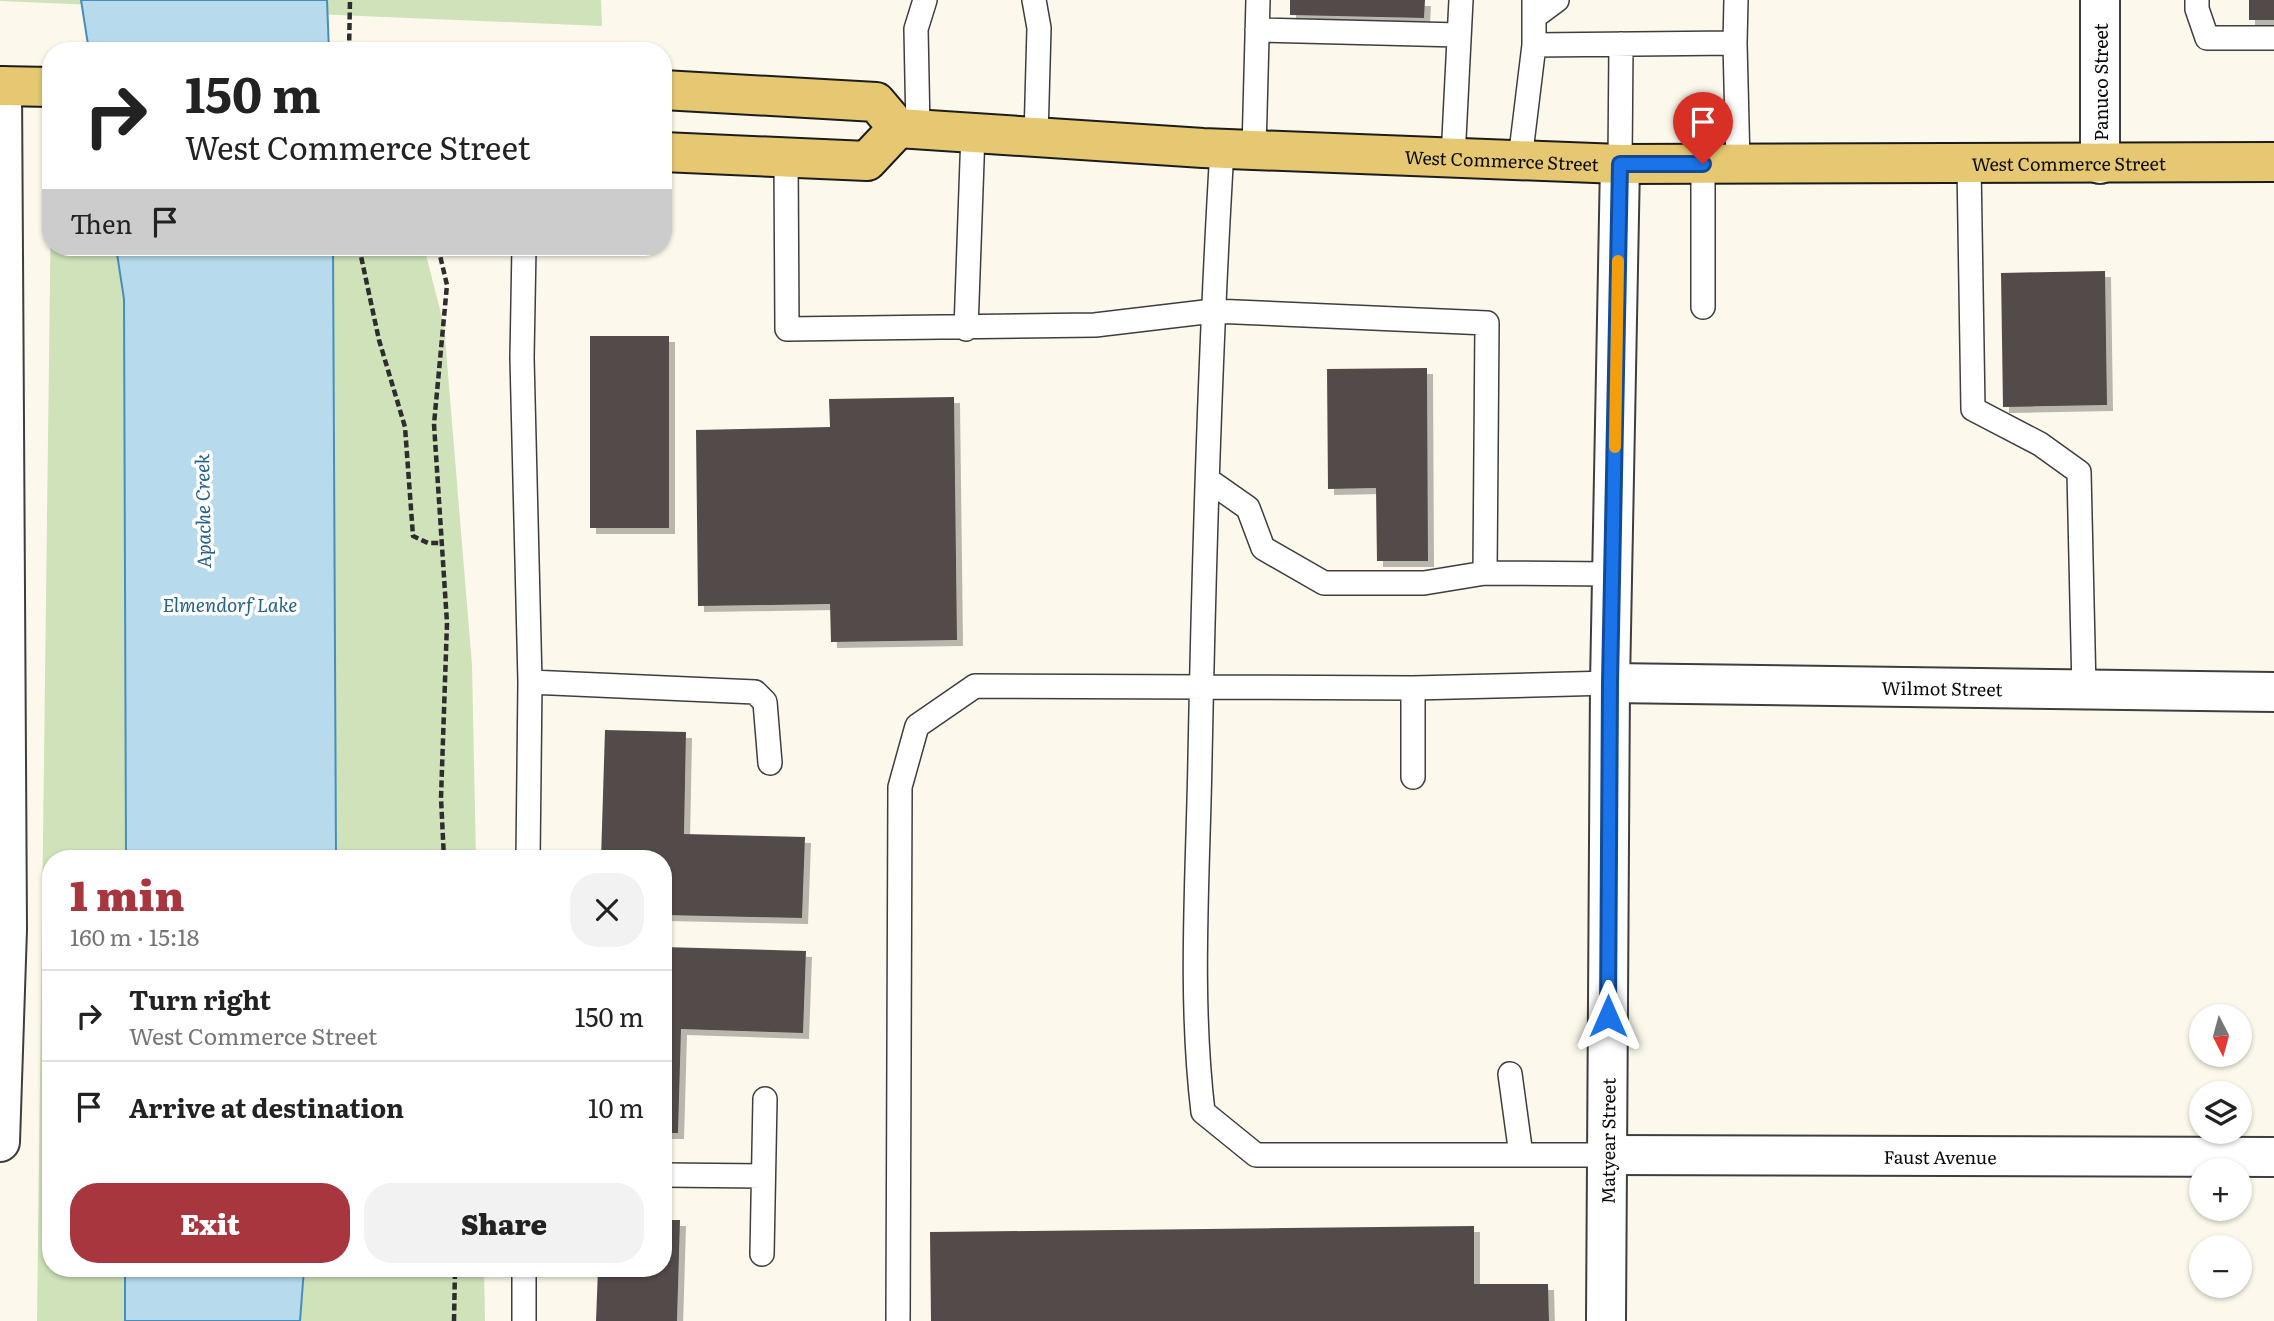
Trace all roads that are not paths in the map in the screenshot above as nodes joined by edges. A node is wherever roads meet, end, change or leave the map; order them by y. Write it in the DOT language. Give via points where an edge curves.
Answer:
graph roads {
  1 [pos="925,0"];
  2 [pos="1034,0"];
  3 [pos="1258,0"];
  4 [pos="1461,0"];
  5 [pos="1557,0"];
  6 [pos="1736,0"];
  7 [pos="2100,0"];
  8 [pos="2197,0"];
  9 [pos="1534,8"];
  10 [pos="1257,30"];
  11 [pos="1459,35"];
  12 [pos="2274,38"];
  13 [pos="1735,43"];
  14 [pos="1621,44"];
  15 [pos="1534,45"];
  16 [pos="22,86"];
  17 [pos="672,91"];
  18 [pos="908,128"];
  19 [pos="973,133"];
  20 [pos="1036,137"];
  21 [pos="1238,149"];
  22 [pos="672,152"];
  23 [pos="786,157"];
  24 [pos="1453,158"];
  25 [pos="1520,160"];
  26 [pos="2274,162"];
  27 [pos="1620,164"];
  28 [pos="1721,164"];
  29 [pos="2100,164"];
  30 [pos="1969,165"];
  31 [pos="523,256"];
  32 [pos="1703,307"];
  33 [pos="1213,311"];
  34 [pos="965,329"];
  35 [pos="1208,480"];
  36 [pos="1485,573"];
  37 [pos="1613,574"];
  38 [pos="3,638"];
  39 [pos="530,682"];
  40 [pos="1610,683"];
  41 [pos="1201,687"];
  42 [pos="1413,688"];
  43 [pos="2084,689"];
  44 [pos="2274,692"];
  45 [pos="770,763"];
  46 [pos="1413,777"];
  47 [pos="528,850"];
  48 [pos="3,929"];
  49 [pos="1510,1074"];
  50 [pos="765,1099"];
  51 [pos="0,1142"];
  52 [pos="1521,1155"];
  53 [pos="1608,1155"];
  54 [pos="2274,1157"];
  55 [pos="672,1175"];
  56 [pos="763,1176"];
  57 [pos="762,1254"];
  58 [pos="524,1277"];
  59 [pos="524,1321"];
  60 [pos="898,1321"];
  61 [pos="1606,1321"];
  1 -- 18 [label="lane" via="916,29"];
  2 -- 20 [label="lane" via="1039,28"];
  3 -- 10 [label="lane"];
  4 -- 11 [label="lane"];
  5 -- 9 [label="lane"];
  6 -- 13 [label="lane"];
  7 -- 29 [label="street, Panuco Street"];
  8 -- 12 [label="lane" via="2207,38"];
  9 -- 15 [label="lane"];
  10 -- 11 [label="lane" via="1383,25"];
  10 -- 21 [label="lane"];
  11 -- 24 [label="lane"];
  13 -- 14 [label="lane"];
  13 -- 28 [label="lane"];
  14 -- 15 [label="lane"];
  14 -- 27 [label="lane"];
  15 -- 25 [label="lane"];
  16 -- 38 [label="street"];
  17 -- 18 [label="main road" via="876,102"];
  18 -- 19 [label="main road, West Commerce Street"];
  18 -- 23 [label="main road" via="867,161"];
  19 -- 20 [label="main road, West Commerce Street"];
  19 -- 34 [label="lane"];
  20 -- 21 [label="main road, West Commerce Street"];
  21 -- 24 [label="main road, West Commerce Street"];
  21 -- 33 [label="lane"];
  22 -- 23 [label="main road"];
  23 -- 34 [label="lane" via="787,328"];
  24 -- 25 [label="main road, West Commerce Street"];
  25 -- 27 [label="main road, West Commerce Street"];
  26 -- 29 [label="main road, West Commerce Street"];
  27 -- 28 [label="main road, West Commerce Street"];
  27 -- 37 [label="street, Matyear Street"];
  28 -- 30 [label="main road, West Commerce Street"];
  28 -- 32 [label="lane"];
  29 -- 30 [label="main road, West Commerce Street"];
  30 -- 43 [label="lane" via="1973,409 2040,444 2079,472"];
  31 -- 39 [label="lane"];
  33 -- 34 [label="lane" via="1095,325"];
  33 -- 35 [label="lane"];
  33 -- 36 [label="lane" via="1487,323"];
  35 -- 36 [label="lane" via="1248,508 1263,548 1324,583 1424,583"];
  35 -- 41 [label="lane"];
  36 -- 37 [label="lane"];
  37 -- 40 [label="street, Matyear Street"];
  38 -- 48 [label="street"];
  39 -- 45 [label="lane" via="755,692 765,702"];
  39 -- 47 [label="lane"];
  40 -- 42 [label="lane"];
  40 -- 43 [label="street, Wilmot Street"];
  40 -- 53 [label="street, Matyear Street"];
  41 -- 42 [label="lane"];
  41 -- 52 [label="lane" via="1195,1042 1203,1112 1255,1156"];
  41 -- 60 [label="lane" via="975,686 917,726 900,787"];
  42 -- 46 [label="lane"];
  43 -- 44 [label="street, Wilmot Street"];
  48 -- 51 [label="street"];
  49 -- 52 [label="lane"];
  50 -- 56 [label="lane"];
  52 -- 53 [label="lane"];
  53 -- 54 [label="street, Faust Avenue"];
  53 -- 61 [label="street, Matyear Street"];
  55 -- 56 [label="lane"];
  56 -- 57 [label="lane"];
  58 -- 59 [label="lane"];
}
